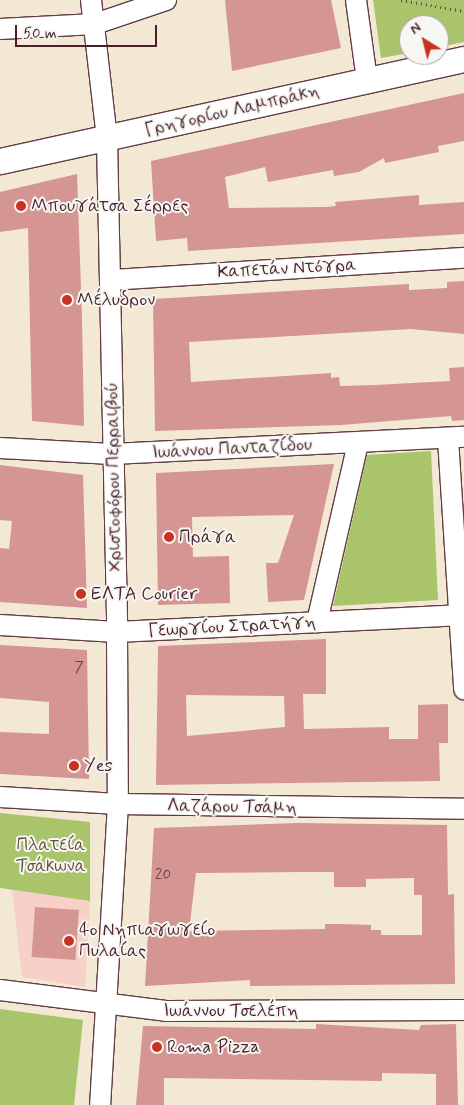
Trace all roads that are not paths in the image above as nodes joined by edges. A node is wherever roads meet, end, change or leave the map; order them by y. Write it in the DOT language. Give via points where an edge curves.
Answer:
graph roads {
  1 [pos="91,0"];
  2 [pos="166,0"];
  3 [pos="356,0"];
  4 [pos="95,24"];
  5 [pos="0,29"];
  6 [pos="464,58"];
  7 [pos="367,80"];
  8 [pos="107,139"];
  9 [pos="0,161"];
  10 [pos="464,258"];
  11 [pos="111,280"];
  12 [pos="456,438"];
  13 [pos="358,443"];
  14 [pos="0,448"];
  15 [pos="112,454"];
  16 [pos="462,615"];
  17 [pos="317,622"];
  18 [pos="0,625"];
  19 [pos="117,632"];
  20 [pos="464,689"];
  21 [pos="0,797"];
  22 [pos="118,804"];
  23 [pos="464,809"];
  24 [pos="0,990"];
  25 [pos="109,1007"];
  26 [pos="464,1010"];
  27 [pos="100,1105"];
  1 -- 4 [label="street, Χριστοφόρου Περραιβού"];
  2 -- 4 [label="street"];
  3 -- 7 [label="street"];
  4 -- 5 [label="street"];
  4 -- 8 [label="street, Χριστοφόρου Περραιβού"];
  6 -- 7 [label="main road, Γρηγορίου Λαμπράκη"];
  7 -- 8 [label="main road, Γρηγορίου Λαμπράκη"];
  8 -- 9 [label="main road, Γρηγορίου Λαμπράκη"];
  8 -- 11 [label="street, Χριστοφόρου Περραιβού"];
  10 -- 11 [label="street, Καπετάν Ντόγρα"];
  11 -- 15 [label="street, Χριστοφόρου Περραιβού"];
  12 -- 13 [label="street, Ιωάννου Πανταζίδου"];
  12 -- 16 [label="street"];
  13 -- 15 [label="street, Ιωάννου Πανταζίδου"];
  13 -- 17 [label="street"];
  14 -- 15 [label="street, Ιωάννου Πανταζίδου"];
  15 -- 19 [label="street, Χριστοφόρου Περραιβού"];
  16 -- 17 [label="street, Γεωργίου Στρατήγη"];
  16 -- 20 [label="street"];
  17 -- 19 [label="street, Γεωργίου Στρατήγη"];
  18 -- 19 [label="street, Γεωργίου Στρατήγη"];
  19 -- 22 [label="street, Χριστοφόρου Περραιβού"];
  21 -- 22 [label="street, Λαζάρου Τσάμη"];
  22 -- 23 [label="street, Λαζάρου Τσάμη"];
  22 -- 25 [label="street, Χριστοφόρου Περραιβού"];
  24 -- 25 [label="street, Ιωάννου Τσελέπη"];
  25 -- 26 [label="street, Ιωάννου Τσελέπη" via="193,1012"];
  25 -- 27 [label="street, Χριστοφόρου Περραιβού"];
}
